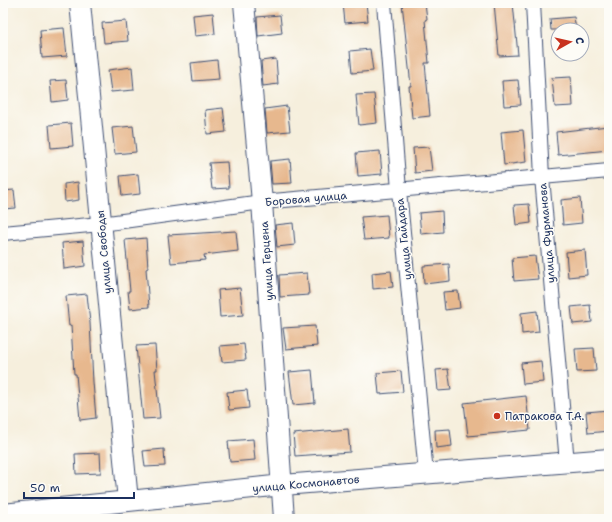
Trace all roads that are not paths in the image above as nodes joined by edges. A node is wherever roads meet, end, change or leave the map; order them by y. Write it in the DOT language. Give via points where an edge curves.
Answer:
graph roads {
  1 [pos="80,3"];
  2 [pos="244,3"];
  3 [pos="384,3"];
  4 [pos="533,3"];
  5 [pos="609,171"];
  6 [pos="542,177"];
  7 [pos="399,190"];
  8 [pos="262,202"];
  9 [pos="102,224"];
  10 [pos="3,233"];
  11 [pos="609,459"];
  12 [pos="567,463"];
  13 [pos="426,474"];
  14 [pos="283,485"];
  15 [pos="128,501"];
  16 [pos="3,514"];
  17 [pos="284,519"];
  1 -- 9 [label="street, улица Свободы"];
  2 -- 8 [label="street, улица Герцена"];
  3 -- 7 [label="street, улица Гайдара"];
  4 -- 6 [label="street, улица Фурманова"];
  5 -- 6 [label="street, Боровая улица"];
  6 -- 7 [label="street, Боровая улица"];
  6 -- 12 [label="street, улица Фурманова"];
  7 -- 8 [label="street, Боровая улица"];
  7 -- 13 [label="street, улица Гайдара"];
  8 -- 9 [label="street, Боровая улица"];
  8 -- 14 [label="street, улица Герцена"];
  9 -- 10 [label="street, Боровая улица"];
  9 -- 15 [label="street, улица Свободы"];
  11 -- 12 [label="street, улица Космонавтов"];
  12 -- 13 [label="street, улица Космонавтов"];
  13 -- 14 [label="street, улица Космонавтов"];
  14 -- 15 [label="street, улица Космонавтов"];
  14 -- 17 [label="street, улица Герцена"];
  15 -- 16 [label="street, улица Космонавтов"];
}
